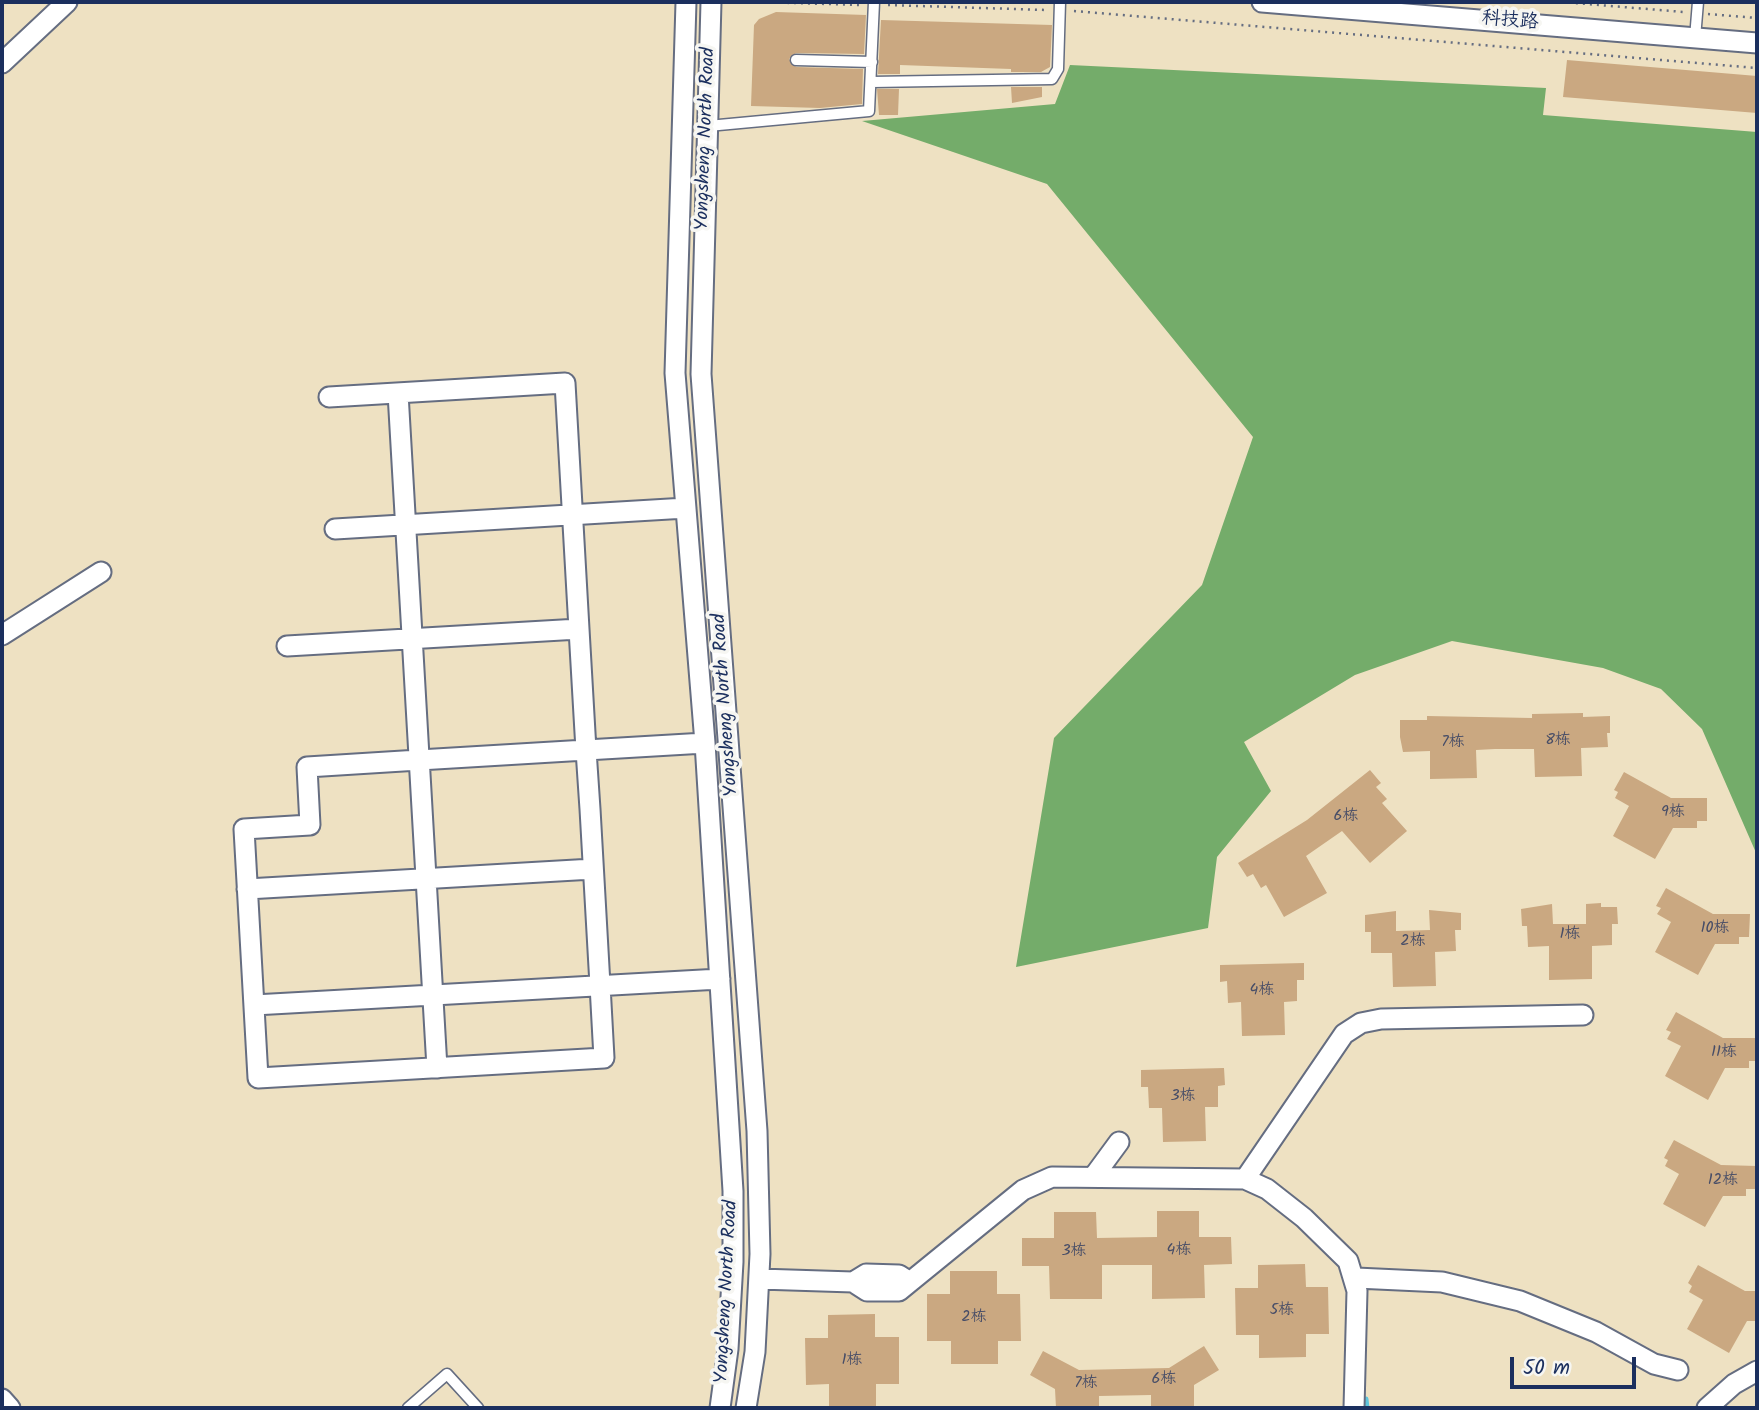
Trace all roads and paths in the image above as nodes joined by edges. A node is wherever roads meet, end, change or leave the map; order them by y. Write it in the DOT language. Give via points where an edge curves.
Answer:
graph roads {
  1 [pos="67,2"];
  2 [pos="686,2"];
  3 [pos="711,2"];
  4 [pos="759,2"];
  5 [pos="1262,2"];
  6 [pos="1562,2"];
  7 [pos="1698,2"];
  8 [pos="874,3"];
  9 [pos="1060,6"];
  10 [pos="1406,8"];
  11 [pos="1688,12"];
  12 [pos="1702,13"];
  13 [pos="1757,18"];
  14 [pos="1695,38"];
  15 [pos="1757,43"];
  16 [pos="796,60"];
  17 [pos="872,62"];
  18 [pos="2,63"];
  19 [pos="1757,68"];
  20 [pos="872,82"];
  21 [pos="708,126"];
  22 [pos="398,393"];
  23 [pos="329,397"];
  24 [pos="686,508"];
  25 [pos="573,515"];
  26 [pos="405,524"];
  27 [pos="335,529"];
  28 [pos="101,572"];
  29 [pos="579,629"];
  30 [pos="2,635"];
  31 [pos="412,639"];
  32 [pos="287,646"];
  33 [pos="705,743"];
  34 [pos="586,750"];
  35 [pos="419,760"];
  36 [pos="593,869"];
  37 [pos="426,879"];
  38 [pos="247,889"];
  39 [pos="720,979"];
  40 [pos="600,985"];
  41 [pos="433,995"];
  42 [pos="254,1006"];
  43 [pos="1583,1015"];
  44 [pos="437,1068"];
  45 [pos="1119,1142"];
  46 [pos="1094,1176"];
  47 [pos="1245,1179"];
  48 [pos="1356,1278"];
  49 [pos="759,1279"];
  50 [pos="1678,1370"];
  51 [pos="1757,1371"];
  52 [pos="2,1399"];
  53 [pos="10,1408"];
  54 [pos="408,1408"];
  55 [pos="478,1408"];
  56 [pos="720,1408"];
  57 [pos="746,1408"];
  58 [pos="1354,1408"];
  59 [pos="1707,1408"];
  1 -- 18 [label="street"];
  2 -- 24 [label="street, Yongsheng North Road" via="676,373"];
  3 -- 21 [label="street, Yongsheng North Road"];
  4 -- 8 [label="path"];
  5 -- 10 [label="street, 科技路"];
  6 -- 11 [label="path"];
  7 -- 14 [label="lane"];
  8 -- 9 [label="path"];
  8 -- 17 [label="lane"];
  9 -- 19 [label="path"];
  9 -- 20 [label="lane" via="1058,68 1052,79"];
  10 -- 14 [label="street, 科技路"];
  12 -- 13 [label="path"];
  14 -- 15 [label="street, 科技路"];
  16 -- 17 [label="lane"];
  17 -- 20 [label="lane"];
  20 -- 21 [label="lane" via="871,108 866,113"];
  21 -- 49 [label="street, Yongsheng North Road" via="701,374 756,1118"];
  22 -- 23 [label="street"];
  22 -- 25 [label="street" via="565,383"];
  22 -- 26 [label="street"];
  24 -- 25 [label="street"];
  24 -- 33 [label="street, Yongsheng North Road"];
  25 -- 26 [label="street"];
  25 -- 29 [label="street"];
  26 -- 27 [label="street"];
  26 -- 31 [label="street"];
  28 -- 30 [label="street"];
  29 -- 31 [label="street"];
  29 -- 34 [label="street"];
  31 -- 32 [label="street"];
  31 -- 35 [label="street"];
  33 -- 34 [label="street"];
  33 -- 39 [label="street, Yongsheng North Road"];
  34 -- 35 [label="street"];
  34 -- 36 [label="street"];
  35 -- 37 [label="street"];
  35 -- 38 [label="street" via="307,766 310,825 244,829"];
  36 -- 37 [label="street"];
  36 -- 40 [label="street"];
  37 -- 38 [label="street"];
  37 -- 41 [label="street"];
  38 -- 42 [label="street"];
  39 -- 40 [label="street"];
  39 -- 56 [label="street, Yongsheng North Road" via="733,1191 728,1349"];
  40 -- 41 [label="street"];
  40 -- 44 [label="street" via="604,1058"];
  41 -- 42 [label="street"];
  41 -- 44 [label="street"];
  42 -- 44 [label="street" via="258,1078"];
  43 -- 47 [label="street" via="1361,1023 1344,1034"];
  45 -- 46 [label="street"];
  46 -- 47 [label="street"];
  46 -- 49 [label="street" via="1052,1177 1023,1190 910,1282 899,1275 866,1274 853,1282"];
  47 -- 48 [label="street" via="1267,1189 1336,1246"];
  48 -- 50 [label="street" via="1442,1282 1509,1298 1596,1332 1654,1364"];
  48 -- 58 [label="street"];
  49 -- 57 [label="street, Yongsheng North Road"];
  51 -- 59 [label="street"];
  52 -- 53 [label="street"];
  54 -- 55 [label="lane" via="447,1374"];
}
